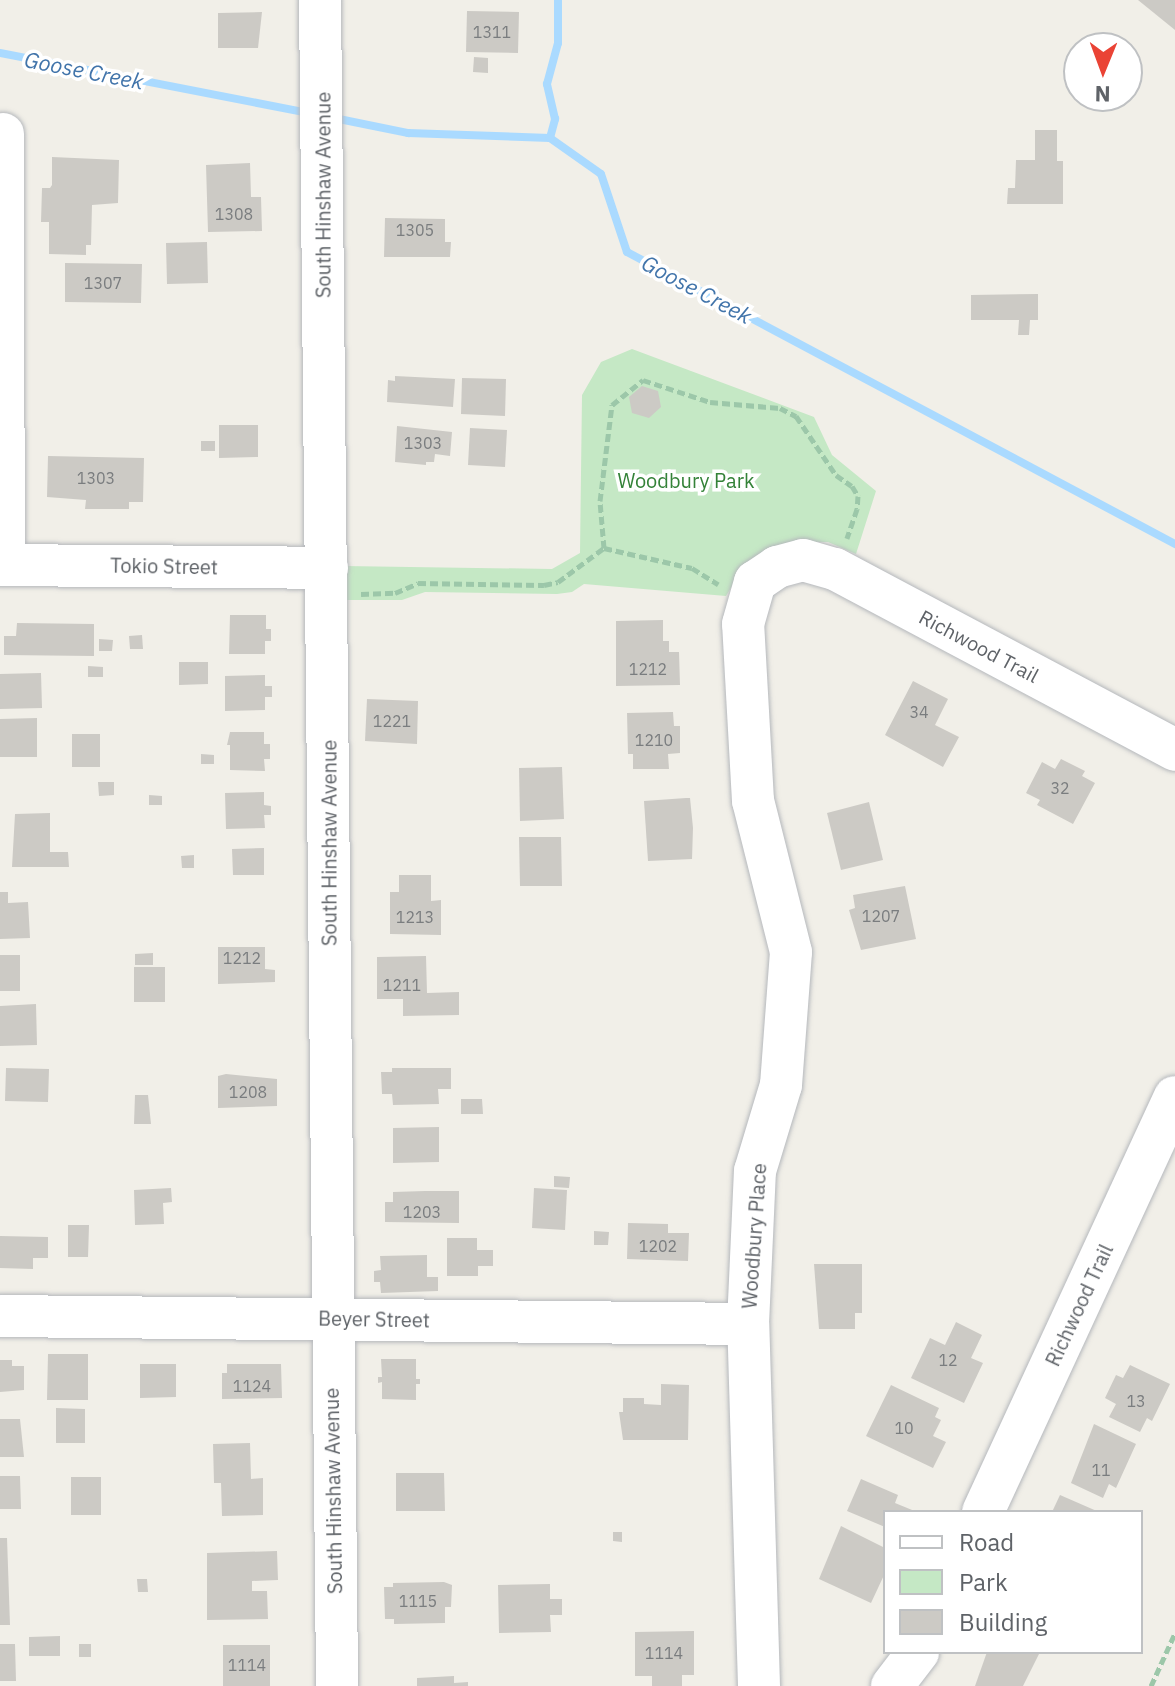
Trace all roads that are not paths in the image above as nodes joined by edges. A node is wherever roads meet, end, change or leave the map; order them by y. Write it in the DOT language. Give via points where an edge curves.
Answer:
graph roads {
  1 [pos="320,0"];
  2 [pos="3,134"];
  3 [pos="2,564"];
  4 [pos="777,567"];
  5 [pos="328,581"];
  6 [pos="1175,750"];
  7 [pos="1175,1097"];
  8 [pos="0,1316"];
  9 [pos="331,1318"];
  10 [pos="748,1324"];
  11 [pos="984,1510"];
  12 [pos="916,1654"];
  13 [pos="337,1686"];
  14 [pos="759,1686"];
  15 [pos="892,1686"];
  1 -- 5 [label="street, South Hinshaw Avenue"];
  2 -- 3 [label="street"];
  3 -- 5 [label="street, Tokio Street"];
  4 -- 6 [label="street, Richwood Trail" via="803,560 835,569"];
  4 -- 10 [label="street, Woodbury Place" via="755,582 743,624 753,801 791,952 781,1085 755,1171"];
  5 -- 9 [label="street, South Hinshaw Avenue"];
  7 -- 11 [label="street, Richwood Trail"];
  8 -- 9 [label="street, Beyer Street"];
  9 -- 10 [label="street, Beyer Street"];
  9 -- 13 [label="street, South Hinshaw Avenue"];
  10 -- 14 [label="street, Woodbury Place"];
  12 -- 15 [label="street"];
}
